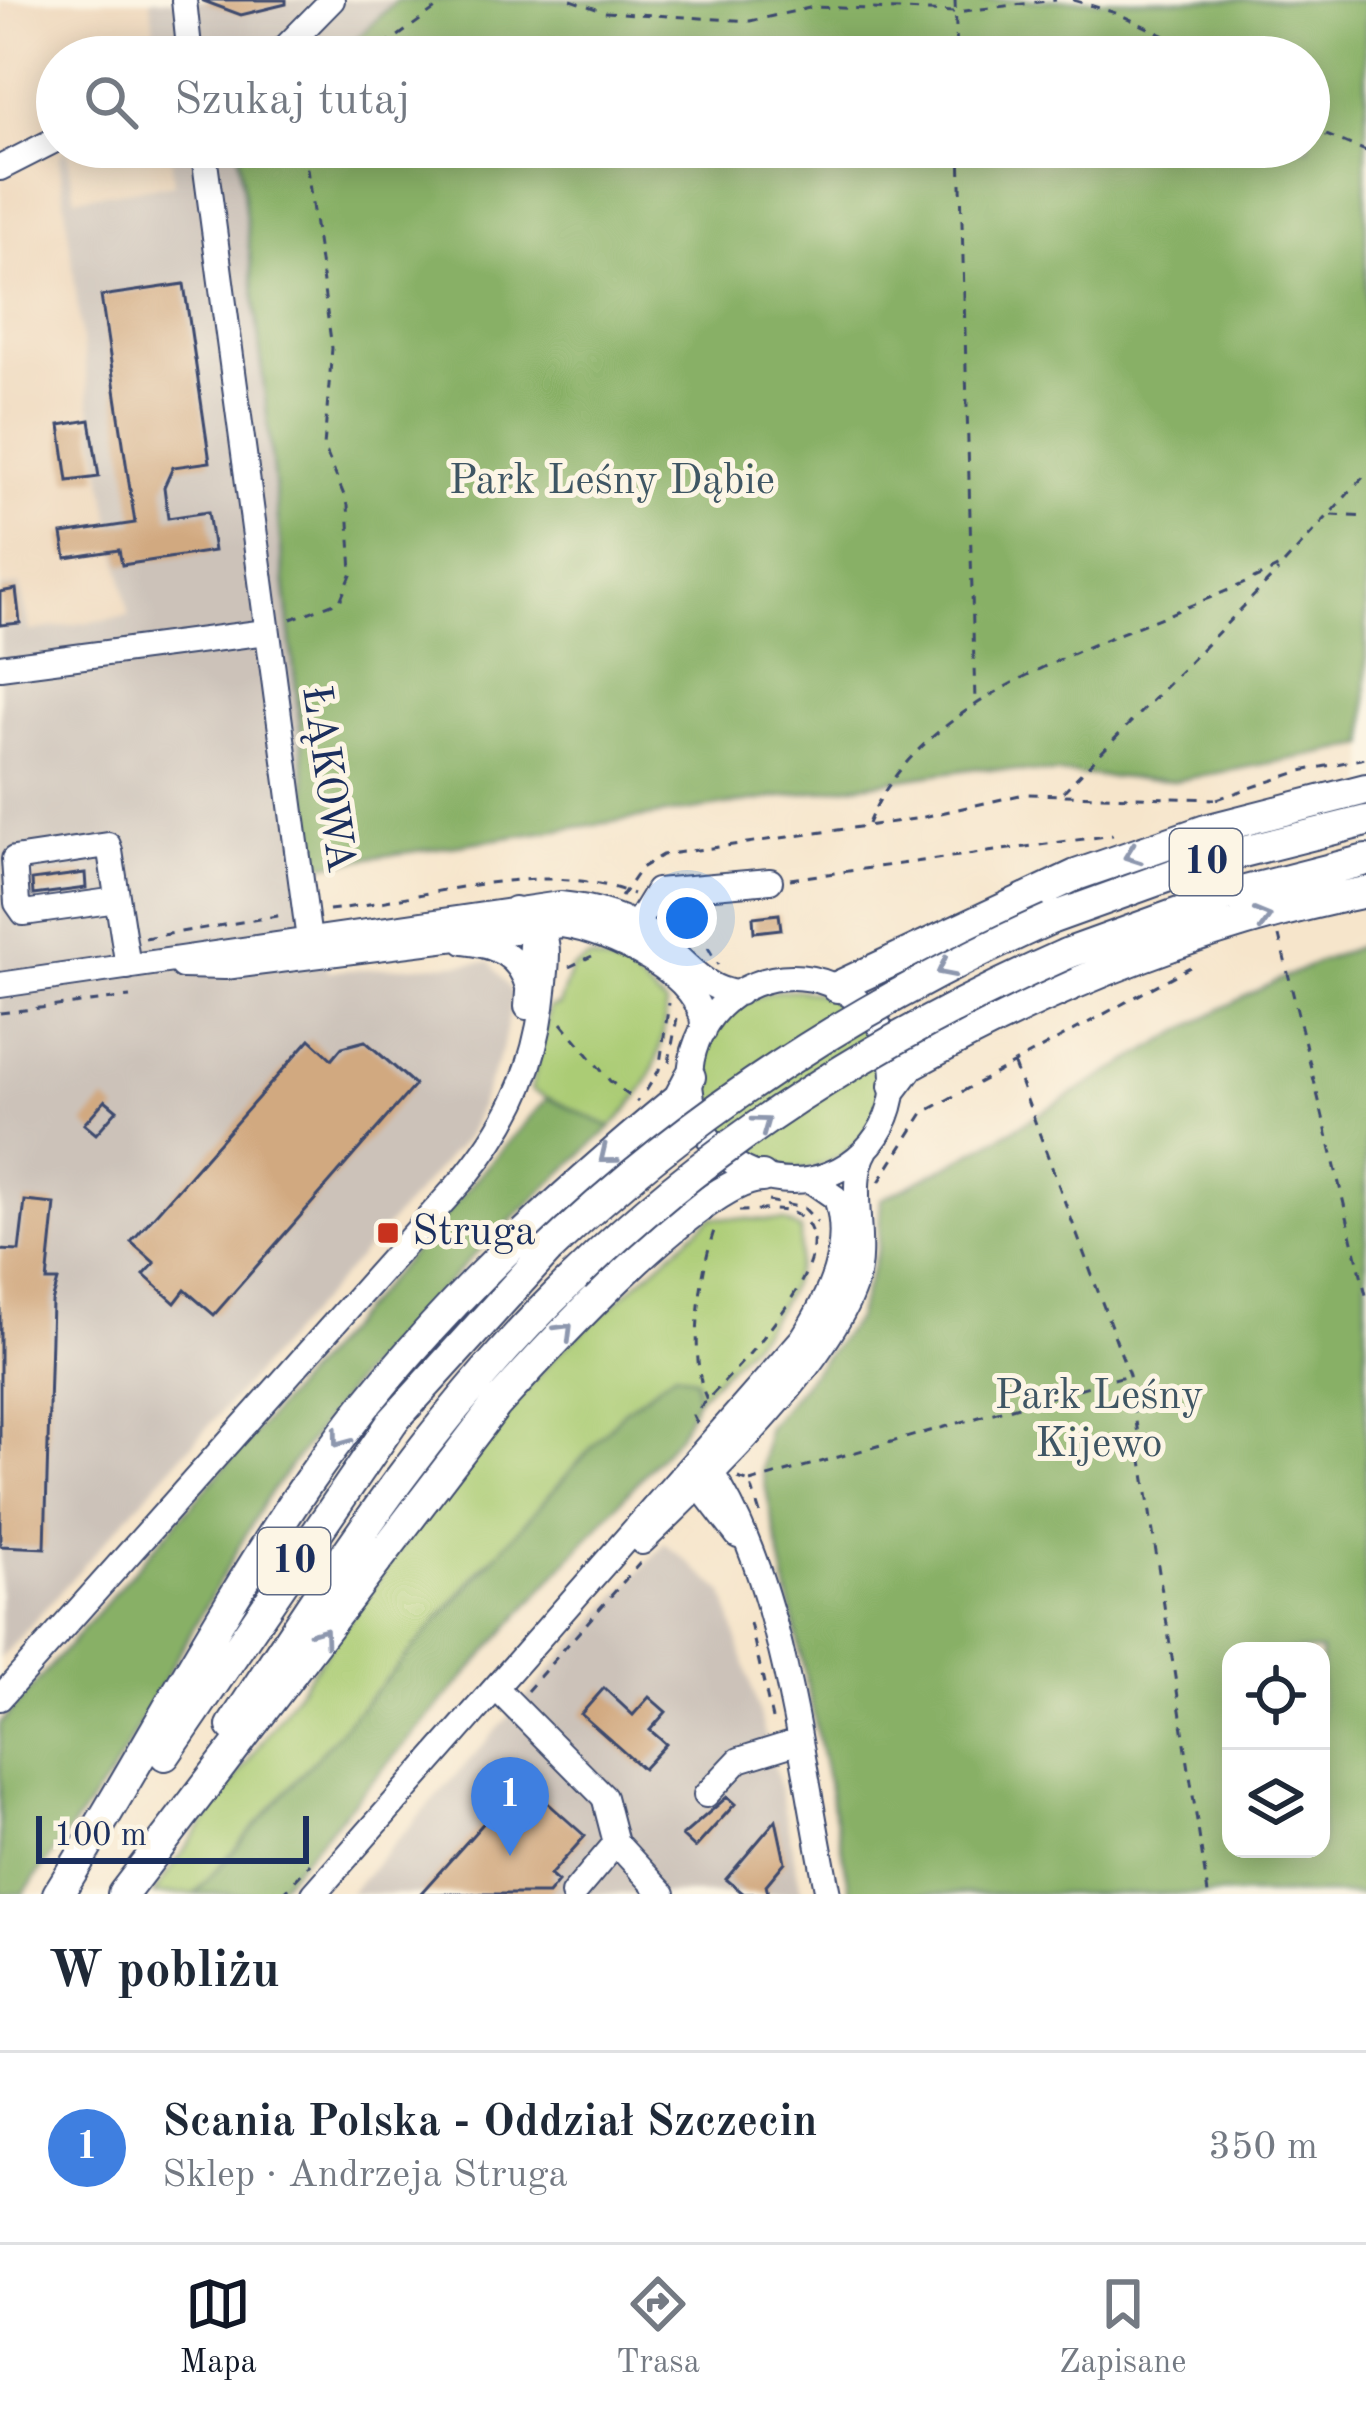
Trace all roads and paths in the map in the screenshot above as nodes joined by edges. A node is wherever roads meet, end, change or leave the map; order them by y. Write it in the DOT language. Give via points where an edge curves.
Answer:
graph roads {
  1 [pos="184,0"];
  2 [pos="332,0"];
  3 [pos="448,0"];
  4 [pos="572,0"];
  5 [pos="955,0"];
  6 [pos="1057,0"];
  7 [pos="1073,0"];
  8 [pos="956,12"];
  9 [pos="188,36"];
  10 [pos="297,36"];
  11 [pos="398,36"];
  12 [pos="957,36"];
  13 [pos="1165,36"];
  14 [pos="1330,137"];
  15 [pos="36,150"];
  16 [pos="1366,152"];
  17 [pos="0,168"];
  18 [pos="205,168"];
  19 [pos="307,168"];
  20 [pos="961,168"];
  21 [pos="1366,475"];
  22 [pos="1330,515"];
  23 [pos="1366,517"];
  24 [pos="1283,566"];
  25 [pos="266,628"];
  26 [pos="0,667"];
  27 [pos="975,702"];
  28 [pos="1366,758"];
  29 [pos="1366,790"];
  30 [pos="1062,793"];
  31 [pos="1215,799"];
  32 [pos="1199,808"];
  33 [pos="1366,821"];
  34 [pos="867,826"];
  35 [pos="1123,834"];
  36 [pos="1366,860"];
  37 [pos="770,881"];
  38 [pos="1366,892"];
  39 [pos="620,899"];
  40 [pos="118,900"];
  41 [pos="283,915"];
  42 [pos="531,919"];
  43 [pos="636,926"];
  44 [pos="610,936"];
  45 [pos="1270,937"];
  46 [pos="414,941"];
  47 [pos="310,946"];
  48 [pos="132,958"];
  49 [pos="1194,965"];
  50 [pos="537,982"];
  51 [pos="0,985"];
  52 [pos="837,987"];
  53 [pos="739,993"];
  54 [pos="130,997"];
  55 [pos="0,1012"];
  56 [pos="703,1031"];
  57 [pos="555,1033"];
  58 [pos="1014,1066"];
  59 [pos="690,1077"];
  60 [pos="894,1086"];
  61 [pos="645,1106"];
  62 [pos="866,1150"];
  63 [pos="763,1177"];
  64 [pos="810,1180"];
  65 [pos="848,1197"];
  66 [pos="813,1215"];
  67 [pos="719,1217"];
  68 [pos="1366,1295"];
  69 [pos="1129,1375"];
  70 [pos="707,1400"];
  71 [pos="699,1475"];
  72 [pos="750,1482"];
  73 [pos="652,1552"];
  74 [pos="746,1607"];
  75 [pos="504,1696"];
  76 [pos="0,1698"];
  77 [pos="788,1745"];
  78 [pos="706,1795"];
  79 [pos="616,1843"];
  80 [pos="58,1894"];
  81 [pos="68,1894"];
  82 [pos="119,1894"];
  83 [pos="314,1894"];
  84 [pos="573,1894"];
  85 [pos="663,1894"];
  86 [pos="827,1894"];
  87 [pos="1208,1894"];
  1 -- 9 [label="street"];
  2 -- 10 [label="street"];
  3 -- 11 [label="path"];
  4 -- 8 [label="path" via="605,12 730,20 814,7"];
  5 -- 8 [label="path"];
  6 -- 8 [label="path"];
  7 -- 13 [label="path"];
  8 -- 12 [label="path"];
  14 -- 16 [label="path"];
  15 -- 17 [label="street"];
  18 -- 25 [label="street"];
  19 -- 25 [label="path" via="332,348 324,447 347,505 352,573 340,601"];
  20 -- 27 [label="path"];
  21 -- 22 [label="path"];
  22 -- 23 [label="path"];
  22 -- 24 [label="path"];
  24 -- 27 [label="path"];
  24 -- 30 [label="path"];
  25 -- 26 [label="street, ŁĄKOWA"];
  25 -- 47 [label="street, ŁĄKOWA"];
  27 -- 34 [label="path" via="883,788"];
  28 -- 31 [label="path"];
  29 -- 52 [label="main road, one-way" via="1206,830 1076,875"];
  30 -- 31 [label="path"];
  30 -- 34 [label="path"];
  31 -- 32 [label="path"];
  33 -- 81 [label="main road, 10, one-way, bridge" via="1219,858 1051,919 910,987 694,1125 548,1250 393,1420"];
  34 -- 39 [label="path" via="662,855 641,868"];
  35 -- 37 [label="path"];
  82 -- 36 [label="main road, 10, one-way, bridge" via="392,1486 466,1391 574,1278 696,1172 928,1020 1066,954 1226,896"];
  37 -- 43 [label="street" via="657,891"];
  60 -- 38 [label="main road, one-way" via="910,1065 1056,992 1227,928"];
  40 -- 40 [label="street" via="107,845 14,859 24,913"];
  40 -- 48 [label="street"];
  41 -- 48 [label="path"];
  42 -- 43 [label="street" via="560,904"];
  42 -- 44 [label="street"];
  42 -- 46 [label="street"];
  42 -- 47 [label="street"];
  42 -- 50 [label="street"];
  43 -- 53 [label="street" via="714,988"];
  44 -- 50 [label="street" via="566,947"];
  44 -- 56 [label="street" via="647,956 691,997"];
  45 -- 68 [label="path" via="1279,935"];
  46 -- 47 [label="street"];
  46 -- 50 [label="street" via="500,949"];
  47 -- 48 [label="street" via="212,968"];
  48 -- 51 [label="street"];
  49 -- 58 [label="path"];
  50 -- 76 [label="street" via="528,1078 491,1145"];
  52 -- 53 [label="street" via="787,977"];
  52 -- 60 [label="street" via="879,1025"];
  53 -- 56 [label="street"];
  54 -- 55 [label="path"];
  56 -- 59 [label="street"];
  57 -- 61 [label="path" via="557,1017 610,1082"];
  58 -- 65 [label="path" via="923,1113 886,1174"];
  58 -- 69 [label="path"];
  59 -- 63 [label="street" via="709,1138"];
  59 -- 80 [label="main road, one-way" via="679,1098 509,1244 371,1399 279,1526"];
  60 -- 62 [label="street" via="887,1118"];
  62 -- 64 [label="street"];
  62 -- 65 [label="street"];
  63 -- 64 [label="street"];
  82 -- 63 [label="main road, one-way" via="496,1405 681,1224 733,1184"];
  64 -- 65 [label="street"];
  65 -- 66 [label="path"];
  65 -- 71 [label="street" via="823,1304"];
  67 -- 70 [label="path" via="700,1287"];
  69 -- 72 [label="path"];
  69 -- 87 [label="path"];
  71 -- 75 [label="street" via="606,1567"];
  71 -- 77 [label="street" via="748,1546 768,1605"];
  73 -- 75 [label="path"];
  74 -- 77 [label="path"];
  75 -- 79 [label="street" via="604,1797"];
  75 -- 83 [label="street"];
  77 -- 78 [label="street" via="739,1760"];
  77 -- 86 [label="street"];
  79 -- 84 [label="street"];
  79 -- 85 [label="street"];
}
